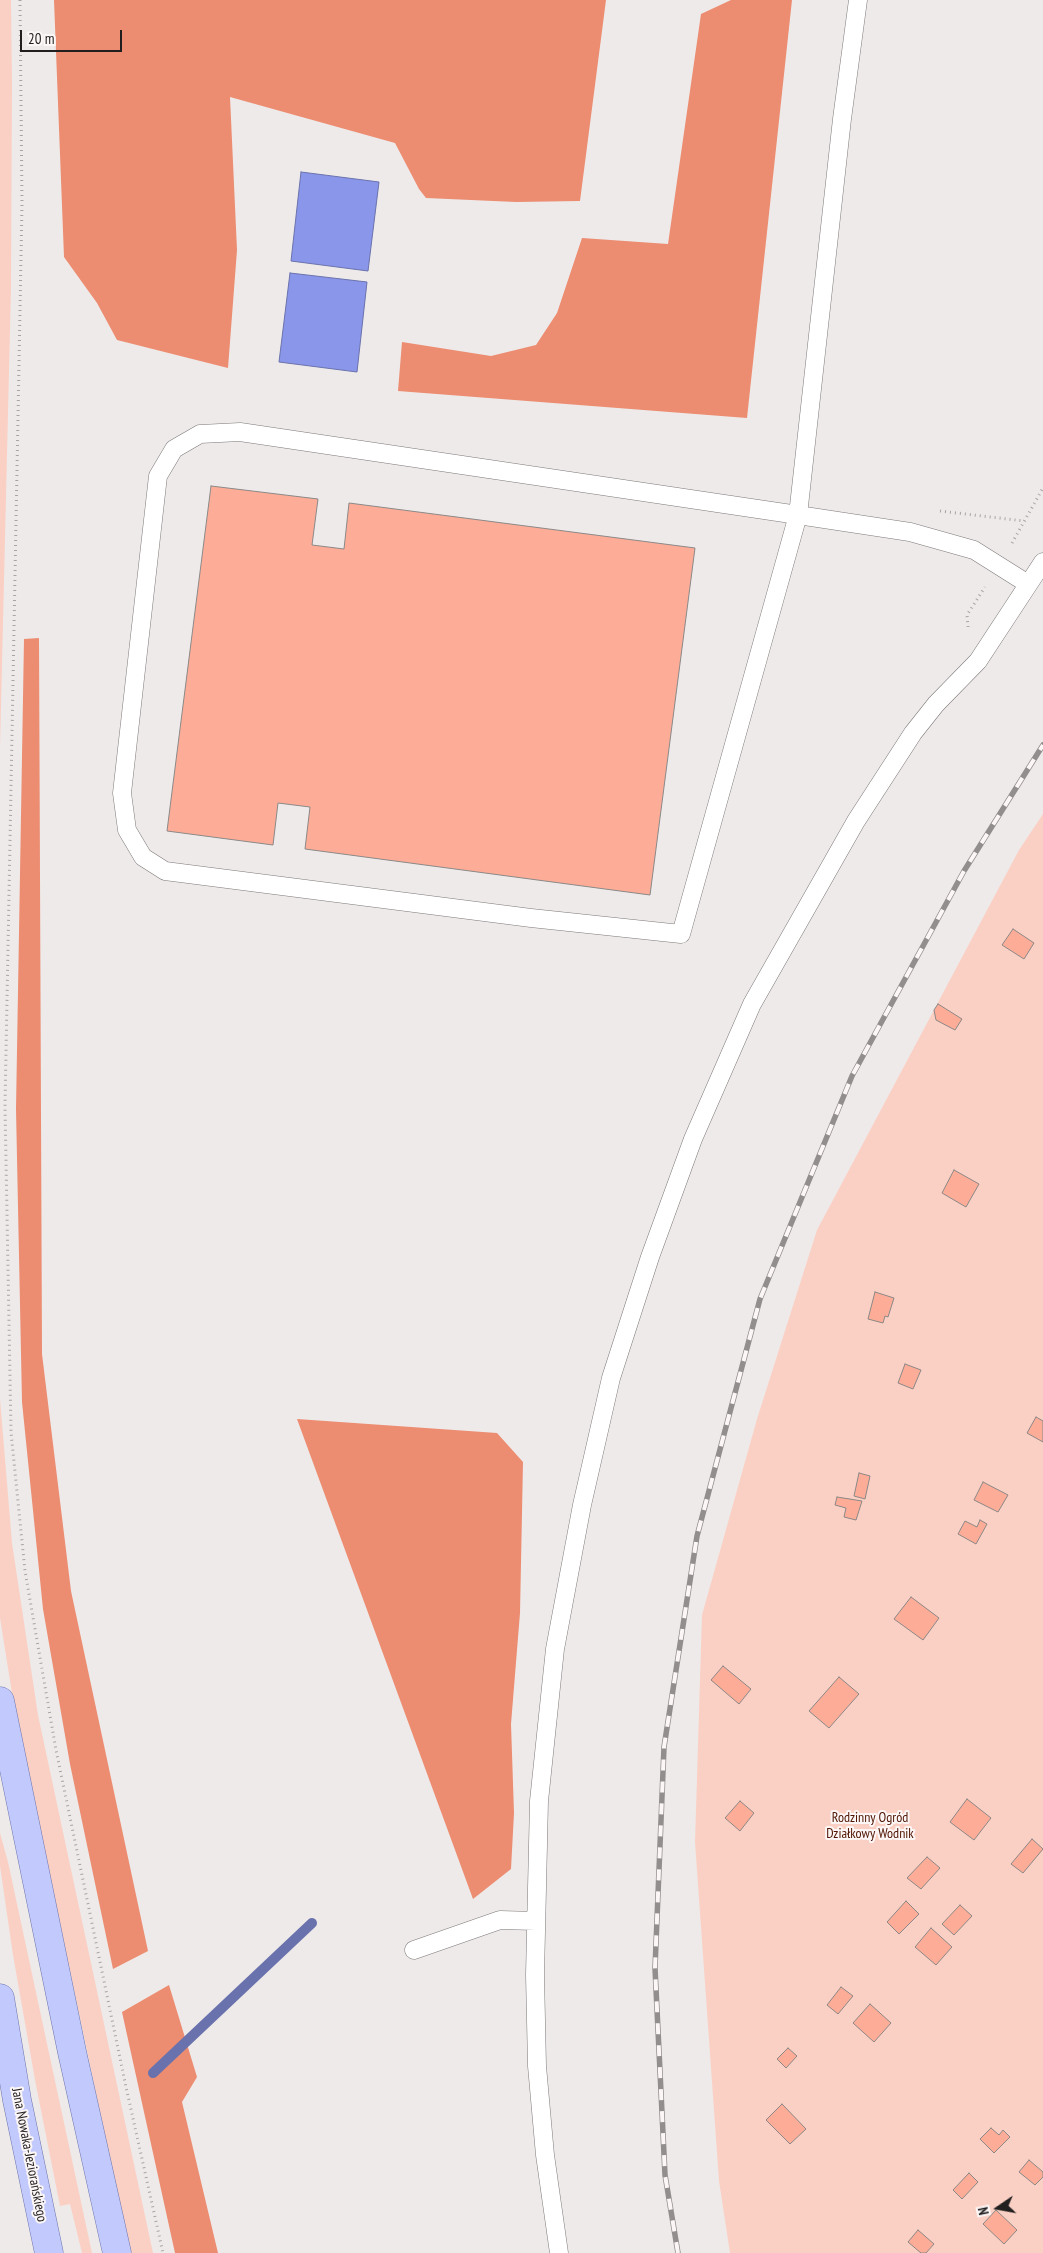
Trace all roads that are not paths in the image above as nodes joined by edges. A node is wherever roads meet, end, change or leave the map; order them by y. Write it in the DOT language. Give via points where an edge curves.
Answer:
graph roads {
  1 [pos="858,0"];
  2 [pos="798,515"];
  3 [pos="1043,562"];
  4 [pos="1028,584"];
  5 [pos="0,1702"];
  6 [pos="536,1920"];
  7 [pos="414,1950"];
  8 [pos="0,1998"];
  9 [pos="49,2253"];
  10 [pos="116,2253"];
  11 [pos="559,2253"];
  1 -- 2 [label="lane"];
  2 -- 2 [label="lane" via="240,432 200,434 174,449 158,476 122,793 130,837 142,857 165,871 681,934"];
  2 -- 4 [label="lane" via="930,536 974,550"];
  3 -- 4 [label="lane"];
  4 -- 6 [label="lane" via="978,661 913,733 856,821 752,1004 676,1184 611,1378 582,1505 553,1668 539,1801"];
  5 -- 10 [label="main road"];
  6 -- 7 [label="lane" via="500,1920"];
  6 -- 11 [label="lane" via="537,2066"];
  8 -- 9 [label="main road, Jana Nowaka-Jeziorańskiego" via="17,2100"];
}
